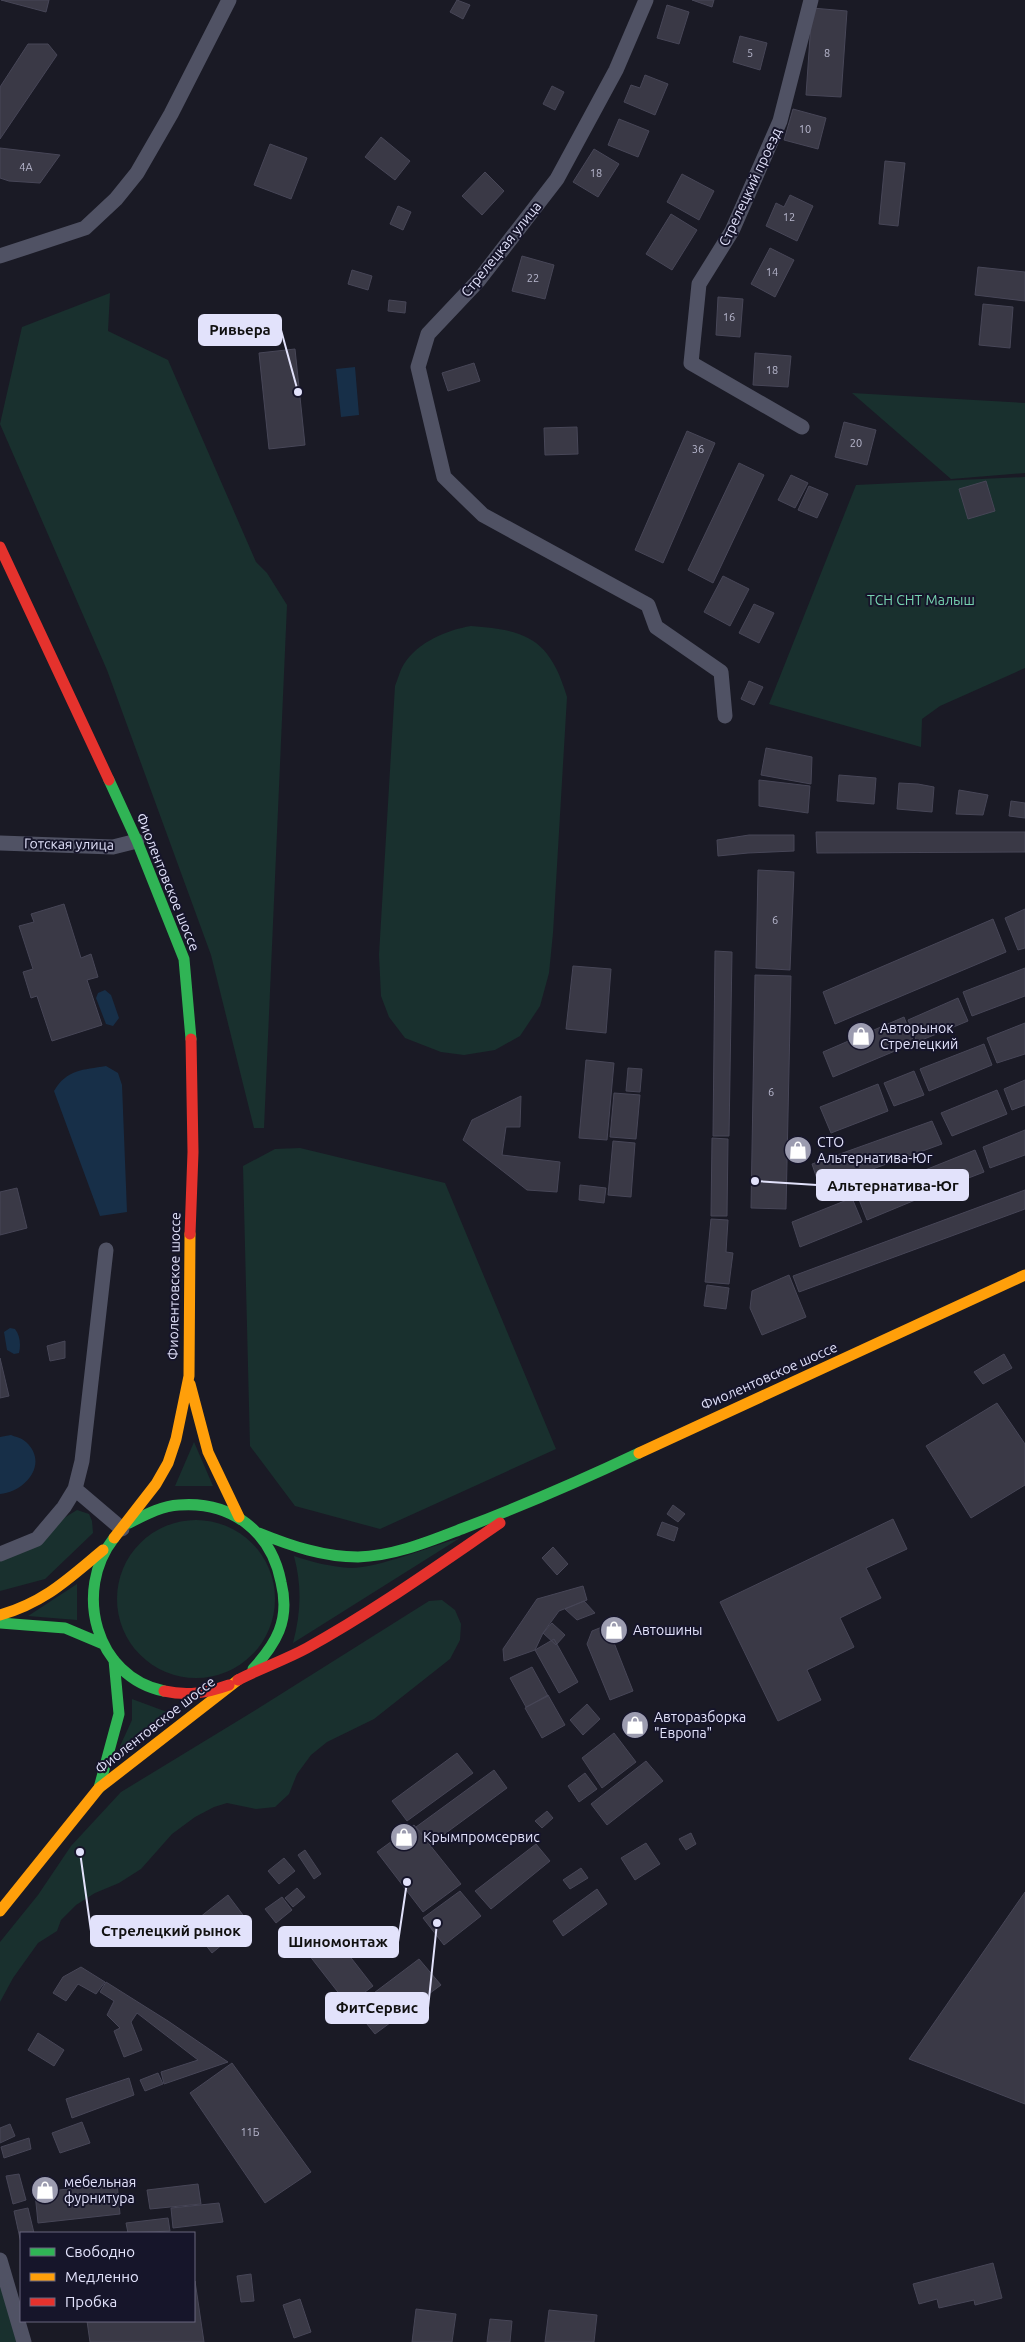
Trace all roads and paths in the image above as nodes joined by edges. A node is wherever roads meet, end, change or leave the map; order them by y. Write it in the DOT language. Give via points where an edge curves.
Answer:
graph roads {
  1 [pos="229,0"];
  2 [pos="646,0"];
  3 [pos="811,0"];
  4 [pos="0,256"];
  5 [pos="802,427"];
  6 [pos="0,547"];
  7 [pos="725,716"];
  8 [pos="137,841"];
  9 [pos="0,843"];
  10 [pos="106,1250"];
  11 [pos="1025,1275"];
  12 [pos="188,1376"];
  13 [pos="75,1489"];
  14 [pos="526,1505"];
  15 [pos="240,1517"];
  16 [pos="122,1529"];
  17 [pos="259,1534"];
  18 [pos="106,1548"];
  19 [pos="0,1554"];
  20 [pos="0,1615"];
  21 [pos="0,1623"];
  22 [pos="104,1644"];
  23 [pos="114,1660"];
  24 [pos="250,1672"];
  25 [pos="229,1685"];
  26 [pos="99,1788"];
  27 [pos="0,1911"];
  28 [pos="0,2260"];
  29 [pos="24,2342"];
  1 -- 4 [label="street" via="156,140 137,173 116,198 85,228"];
  2 -- 7 [label="street, Стрелецкая улица" via="616,70 557,179 480,280 428,334 418,367 444,477 483,515 648,605 656,627 722,672"];
  3 -- 5 [label="street, Стрелецкий проезд" via="780,121 732,231 699,284 691,363"];
  6 -- 8 [label="main road, Фиолентовское шоссе"];
  8 -- 9 [label="street, Готская улица" via="113,847"];
  8 -- 12 [label="main road, Фиолентовское шоссе" via="184,960 192,1060 193,1152"];
  10 -- 13 [label="street" via="82,1461"];
  11 -- 14 [label="main road, Фиолентовское шоссе"];
  12 -- 15 [label="main road, Фиолентовское шоссе" via="208,1452"];
  12 -- 16 [label="main road, Фиолентовское шоссе" via="168,1463"];
  13 -- 16 [label="street"];
  13 -- 19 [label="street" via="37,1539"];
  14 -- 17 [label="main road, Фиолентовское шоссе" via="401,1551 371,1556 342,1556 304,1550"];
  14 -- 24 [label="main road, Фиолентовское шоссе" via="380,1603 303,1650"];
  15 -- 16 [label="main road, Фиолентовское шоссе" via="216,1507 191,1502 142,1514"];
  15 -- 17 [label="main road, Фиолентовское шоссе"];
  16 -- 18 [label="main road, Фиолентовское шоссе"];
  17 -- 24 [label="main road, Фиолентовское шоссе" via="274,1555 282,1579 284,1605 279,1630 267,1653"];
  18 -- 20 [label="main road" via="50,1594 24,1608"];
  18 -- 22 [label="main road, Фиолентовское шоссе" via="96,1571 92,1596 94,1620"];
  21 -- 22 [label="main road" via="65,1628"];
  22 -- 23 [label="main road, Фиолентовское шоссе"];
  23 -- 25 [label="main road, Фиолентовское шоссе" via="133,1677 155,1689 180,1694 205,1693"];
  23 -- 26 [label="main road, Фиолентовское шоссе" via="119,1714"];
  24 -- 25 [label="main road, Фиолентовское шоссе"];
  25 -- 26 [label="main road, Фиолентовское шоссе"];
  26 -- 27 [label="main road, Фиолентовское шоссе"];
  28 -- 29 [label="street"];
}
